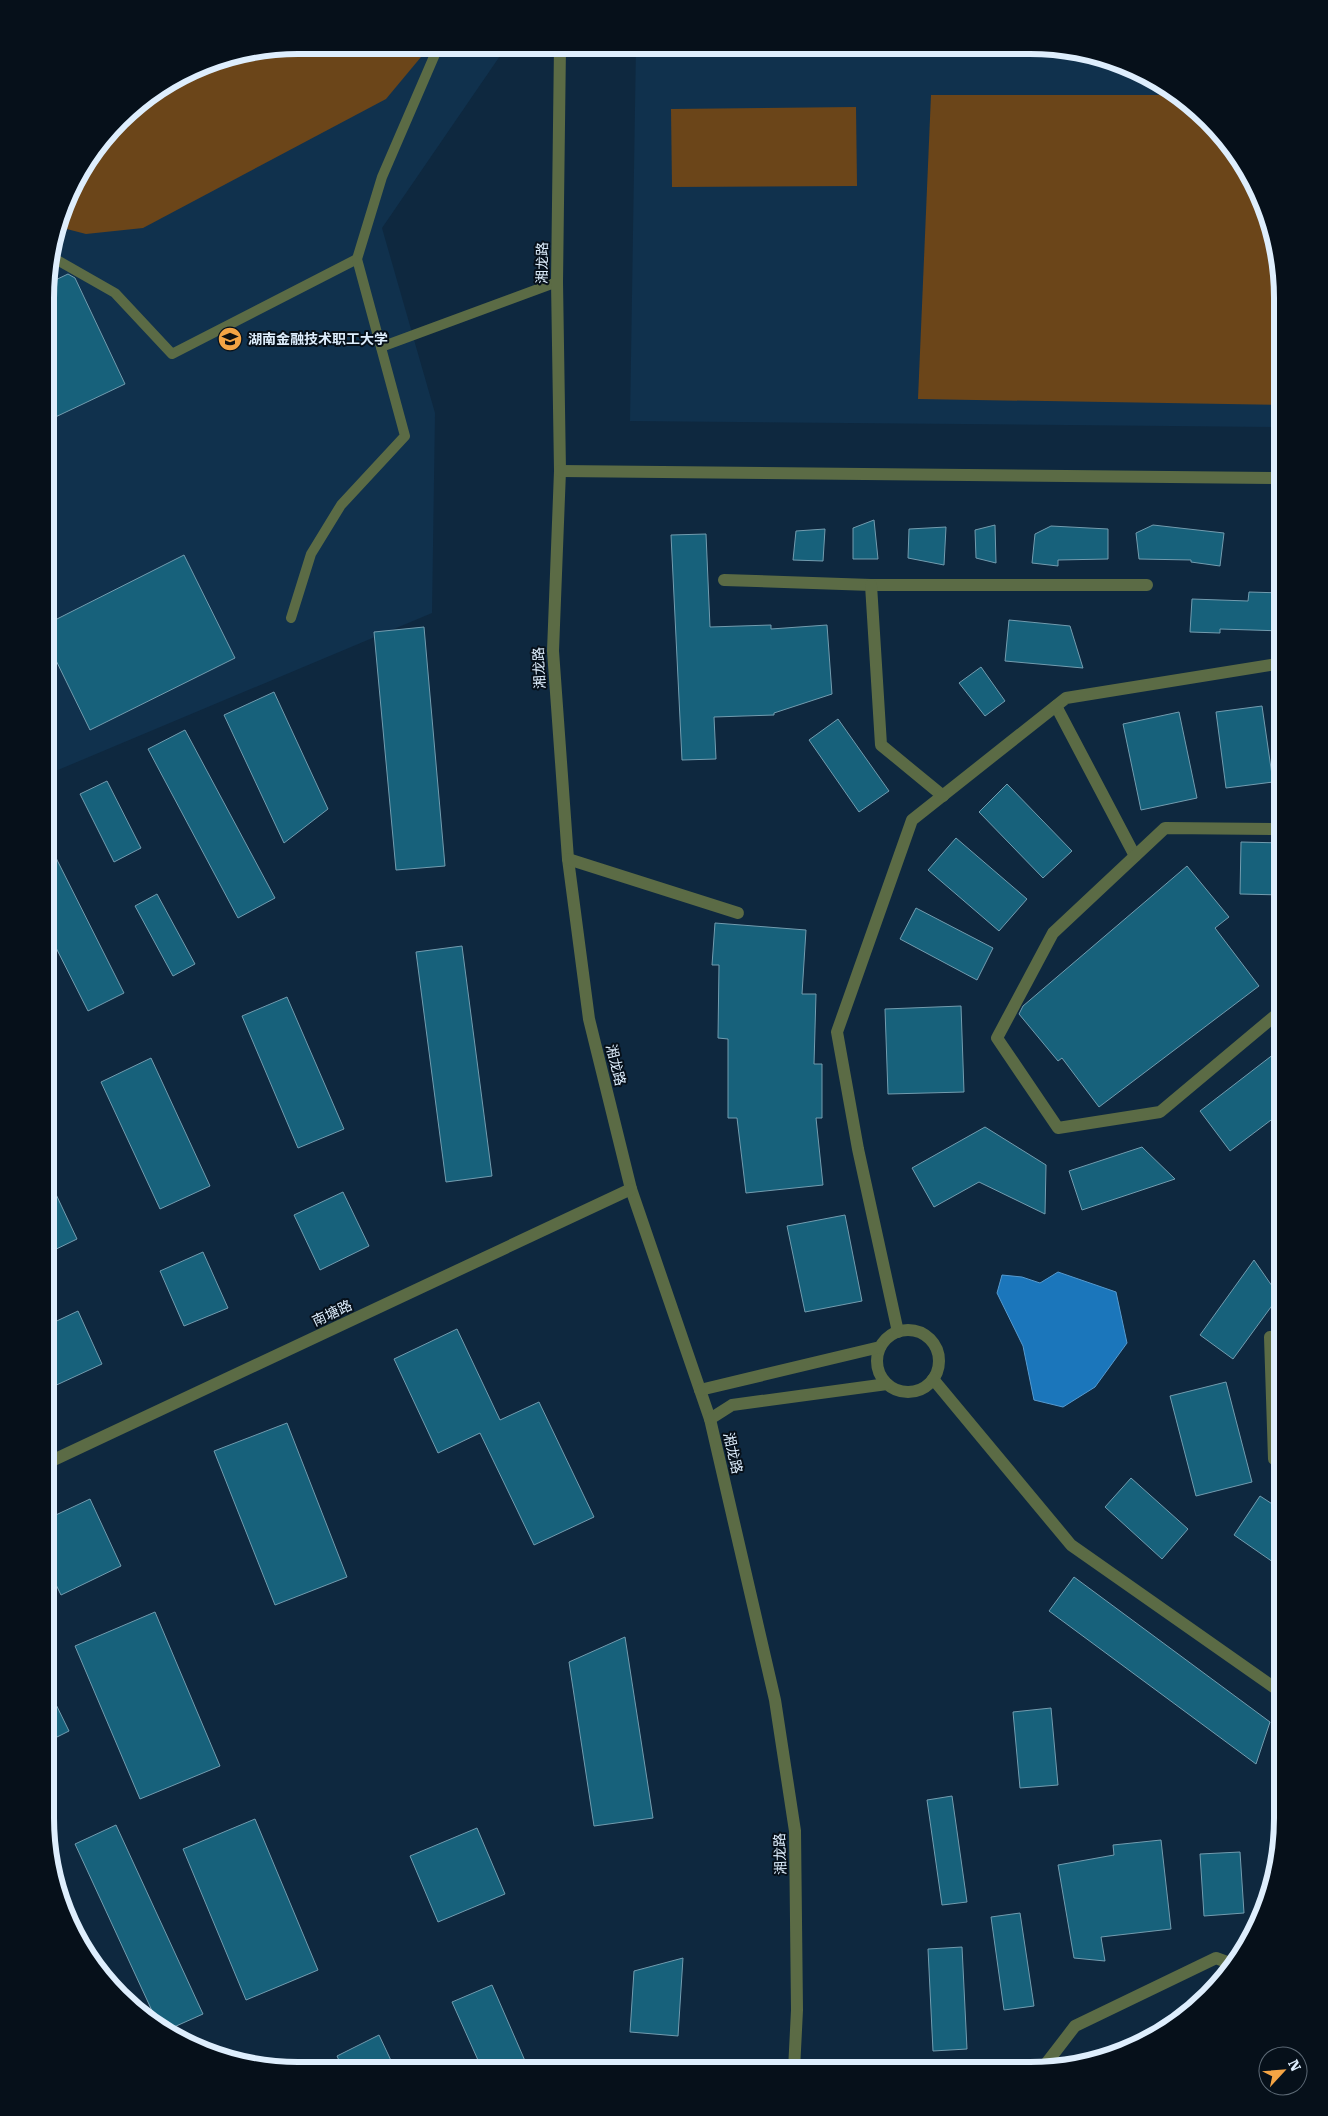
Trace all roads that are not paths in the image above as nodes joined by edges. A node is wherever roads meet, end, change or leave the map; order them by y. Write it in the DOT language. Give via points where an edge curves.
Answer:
graph roads {
  1 [pos="435,54"];
  2 [pos="560,54"];
  3 [pos="357,259"];
  4 [pos="57,260"];
  5 [pos="557,282"];
  6 [pos="381,347"];
  7 [pos="560,471"];
  8 [pos="1274,478"];
  9 [pos="724,580"];
  10 [pos="871,585"];
  11 [pos="1147,585"];
  12 [pos="291,618"];
  13 [pos="1274,664"];
  14 [pos="1056,706"];
  15 [pos="943,796"];
  16 [pos="1274,829"];
  17 [pos="1135,856"];
  18 [pos="568,860"];
  19 [pos="738,913"];
  20 [pos="1274,1017"];
  21 [pos="632,1189"];
  22 [pos="898,1332"];
  23 [pos="1274,1337"];
  24 [pos="880,1347"];
  25 [pos="933,1379"];
  26 [pos="887,1384"];
  27 [pos="700,1390"];
  28 [pos="710,1419"];
  29 [pos="1274,1459"];
  30 [pos="54,1460"];
  31 [pos="1274,1687"];
  32 [pos="1227,1962"];
  33 [pos="794,2062"];
  34 [pos="1048,2062"];
  1 -- 3 [label="lane" via="382,177"];
  2 -- 5 [label="street, 湘龙路"];
  3 -- 4 [label="lane" via="172,354 116,293"];
  3 -- 6 [label="lane"];
  5 -- 6 [label="lane"];
  5 -- 7 [label="street, 湘龙路"];
  6 -- 12 [label="lane" via="405,436 341,505 311,554"];
  7 -- 8 [label="street"];
  7 -- 18 [label="street, 湘龙路" via="553,651"];
  9 -- 10 [label="street"];
  10 -- 11 [label="street"];
  10 -- 15 [label="street" via="881,745"];
  13 -- 14 [label="street" via="1066,698"];
  14 -- 15 [label="street"];
  14 -- 17 [label="street"];
  15 -- 22 [label="street" via="912,820 837,1032 858,1149"];
  16 -- 17 [label="street" via="1165,828"];
  17 -- 20 [label="street" via="1053,933 997,1038 1058,1128 1160,1112"];
  18 -- 19 [label="street"];
  18 -- 21 [label="street, 湘龙路" via="589,1019"];
  21 -- 27 [label="street, 湘龙路"];
  21 -- 30 [label="street, 南塘路"];
  22 -- 24 [label="street" via="889,1336"];
  22 -- 25 [label="street" via="917,1331 933,1344 938,1353"];
  23 -- 29 [label="street" via="1270,1337"];
  24 -- 26 [label="street" via="878,1370"];
  24 -- 27 [label="street"];
  25 -- 26 [label="street" via="921,1389 910,1392"];
  25 -- 31 [label="street" via="1071,1545"];
  26 -- 28 [label="street" via="732,1405"];
  27 -- 28 [label="street, 湘龙路"];
  28 -- 33 [label="street, 湘龙路" via="775,1700 795,1831"];
  32 -- 34 [label="street" via="1216,1958 1075,2026"];
}
